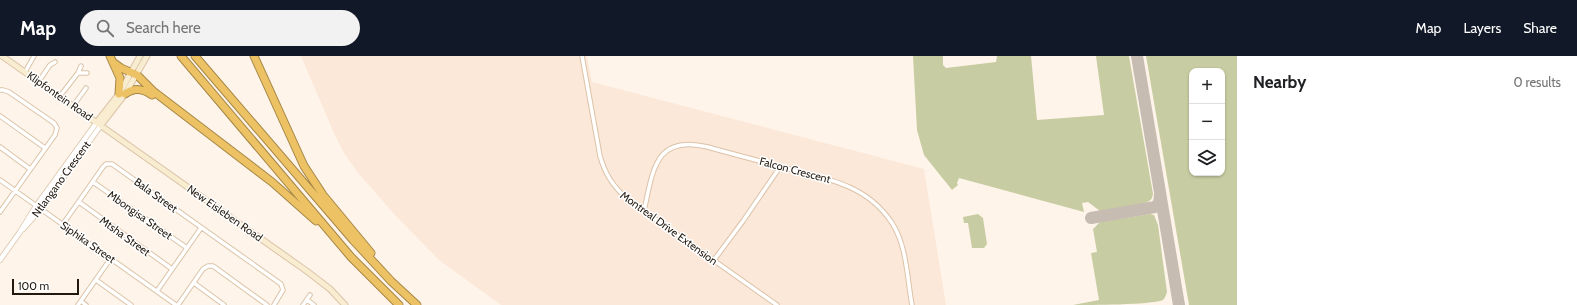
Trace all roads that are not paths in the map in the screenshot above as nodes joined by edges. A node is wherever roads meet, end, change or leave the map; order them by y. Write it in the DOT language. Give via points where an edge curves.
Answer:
graph roads {
  1 [pos="2,56"];
  2 [pos="34,56"];
  3 [pos="140,56"];
  4 [pos="147,56"];
  5 [pos="181,56"];
  6 [pos="195,56"];
  7 [pos="254,56"];
  8 [pos="582,56"];
  9 [pos="112,59"];
  10 [pos="55,62"];
  11 [pos="81,66"];
  12 [pos="25,72"];
  13 [pos="78,73"];
  14 [pos="87,73"];
  15 [pos="134,74"];
  16 [pos="38,81"];
  17 [pos="86,88"];
  18 [pos="0,90"];
  19 [pos="122,94"];
  20 [pos="60,96"];
  21 [pos="166,102"];
  22 [pos="73,106"];
  23 [pos="0,116"];
  24 [pos="99,124"];
  25 [pos="0,148"];
  26 [pos="45,148"];
  27 [pos="780,166"];
  28 [pos="30,169"];
  29 [pos="0,180"];
  30 [pos="93,182"];
  31 [pos="15,191"];
  32 [pos="79,202"];
  33 [pos="36,206"];
  34 [pos="41,209"];
  35 [pos="644,211"];
  36 [pos="0,212"];
  37 [pos="63,224"];
  38 [pos="201,228"];
  39 [pos="20,232"];
  40 [pos="343,247"];
  41 [pos="187,248"];
  42 [pos="111,258"];
  43 [pos="0,260"];
  44 [pos="714,260"];
  45 [pos="172,269"];
  46 [pos="96,280"];
  47 [pos="391,281"];
  48 [pos="194,283"];
  49 [pos="157,291"];
  50 [pos="310,295"];
  51 [pos="307,300"];
  52 [pos="80,303"];
  53 [pos="86,305"];
  54 [pos="131,305"];
  55 [pos="177,305"];
  56 [pos="224,305"];
  57 [pos="267,305"];
  58 [pos="274,305"];
  59 [pos="303,305"];
  60 [pos="314,305"];
  61 [pos="345,305"];
  62 [pos="399,305"];
  63 [pos="417,305"];
  64 [pos="777,305"];
  65 [pos="912,305"];
  1 -- 12 [label="main road, Klipfontein Road"];
  2 -- 12 [label="street"];
  3 -- 15 [label="main road"];
  4 -- 15 [label="main road"];
  5 -- 40 [label="highway"];
  6 -- 47 [label="highway"];
  7 -- 47 [label="highway" via="304,166 323,195 386,269"];
  8 -- 35 [label="street, Montreal Drive Extension" via="602,165 618,190"];
  9 -- 15 [label="highway" via="121,68"];
  9 -- 19 [label="highway" via="120,78"];
  10 -- 16 [label="street"];
  11 -- 13 [label="street"];
  12 -- 16 [label="main road, Klipfontein Road"];
  13 -- 14 [label="street"];
  13 -- 20 [label="street"];
  15 -- 19 [label="main road"];
  15 -- 21 [label="highway"];
  16 -- 20 [label="main road, Klipfontein Road"];
  17 -- 22 [label="street"];
  18 -- 26 [label="street" via="9,92 56,126 56,132"];
  19 -- 21 [label="highway" via="140,89"];
  19 -- 24 [label="main road"];
  20 -- 22 [label="main road, Klipfontein Road"];
  21 -- 40 [label="highway" via="284,192"];
  22 -- 24 [label="main road, Klipfontein Road"];
  23 -- 26 [label="street"];
  24 -- 33 [label="street, Ntlangano Crescent"];
  24 -- 34 [label="street, Ntlangano Crescent"];
  24 -- 61 [label="main road, New Eisleben Road" via="308,272"];
  25 -- 28 [label="street"];
  26 -- 28 [label="street"];
  27 -- 35 [label="street, Falcon Crescent" via="694,144 678,145 664,153 657,163"];
  27 -- 44 [label="street"];
  27 -- 65 [label="street, Falcon Crescent" via="840,182 874,203 892,224 898,237"];
  28 -- 31 [label="street"];
  29 -- 31 [label="street, Siphika Street"];
  30 -- 32 [label="street"];
  30 -- 38 [label="street, Bala Street" via="104,167 114,165"];
  30 -- 41 [label="street, Mbongisa Street"];
  31 -- 33 [label="street, Siphika Street"];
  31 -- 36 [label="street"];
  32 -- 37 [label="street"];
  32 -- 45 [label="street, Mtsha Street"];
  33 -- 34 [label="street, Siphika Street"];
  33 -- 39 [label="street, Ntlangano Crescent"];
  34 -- 37 [label="street, Siphika Street"];
  34 -- 39 [label="street, Ntlangano Crescent"];
  35 -- 44 [label="street, Montreal Drive Extension"];
  37 -- 42 [label="street, Siphika Street"];
  38 -- 41 [label="street"];
  38 -- 58 [label="street, Bala Street" via="283,286"];
  39 -- 43 [label="street, Ntlangano Crescent"];
  40 -- 62 [label="highway"];
  41 -- 45 [label="street"];
  42 -- 46 [label="street"];
  42 -- 49 [label="street, Siphika Street"];
  44 -- 64 [label="street, Montreal Drive Extension"];
  45 -- 49 [label="street"];
  46 -- 52 [label="street"];
  46 -- 54 [label="street"];
  47 -- 63 [label="highway"];
  48 -- 55 [label="street"];
  48 -- 56 [label="street"];
  48 -- 57 [label="street" via="206,266 213,266"];
  49 -- 55 [label="street, Siphika Street"];
  50 -- 51 [label="street"];
  51 -- 59 [label="street"];
  51 -- 60 [label="street"];
  52 -- 53 [label="street"];
}
